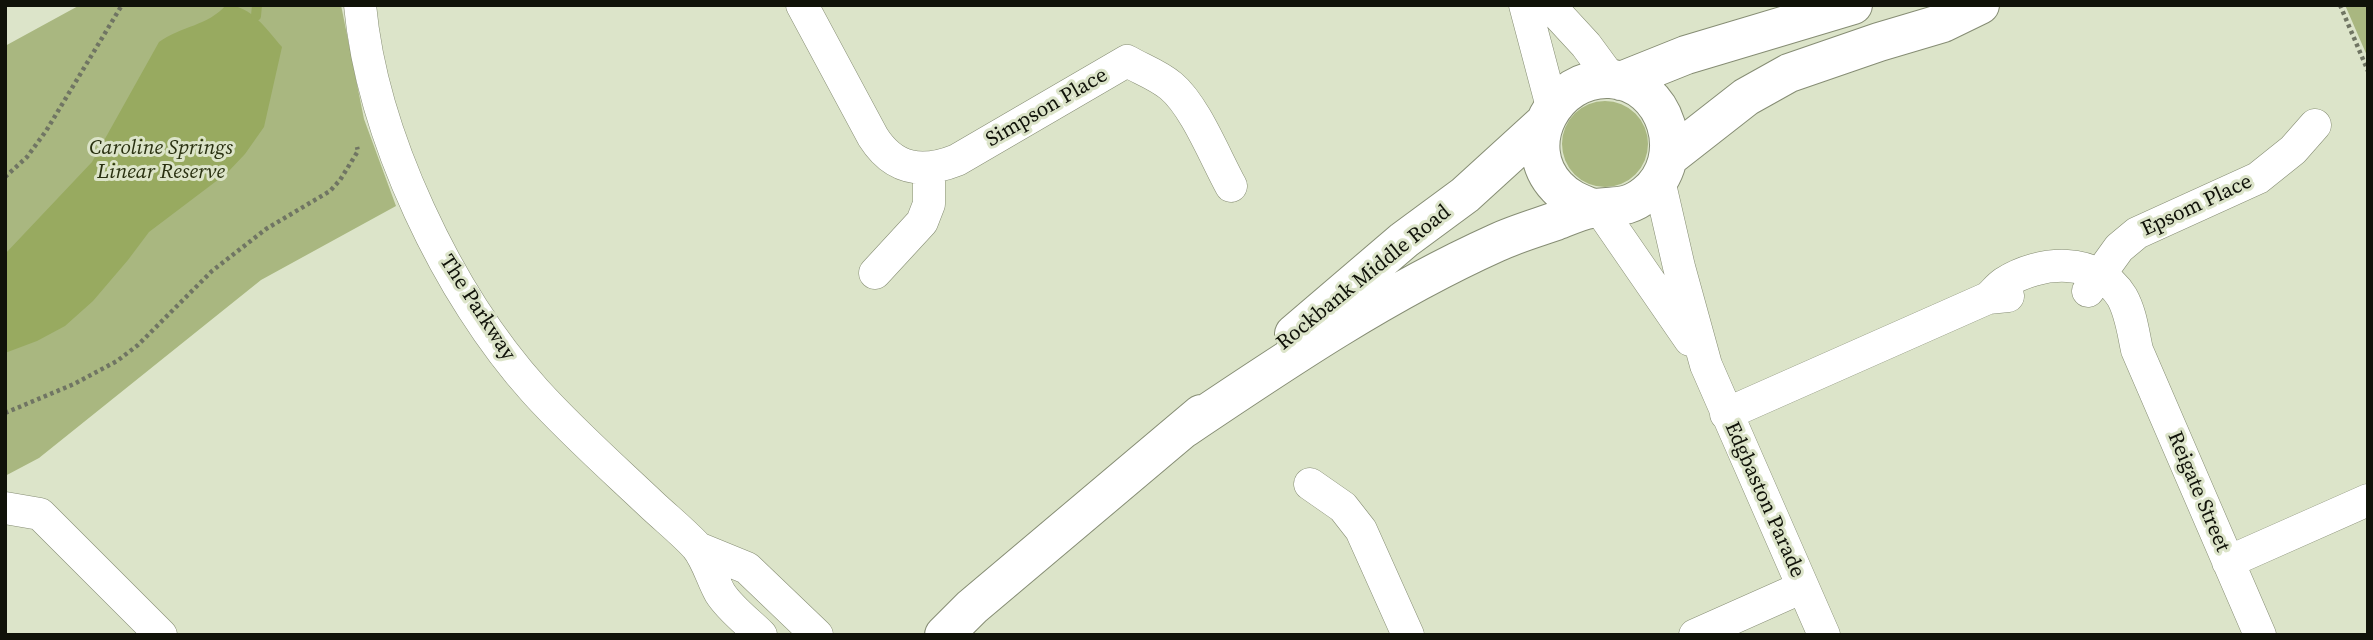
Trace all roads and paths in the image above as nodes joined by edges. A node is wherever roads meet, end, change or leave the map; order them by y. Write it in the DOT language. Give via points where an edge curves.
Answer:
graph roads {
  1 [pos="122,5"];
  2 [pos="360,5"];
  3 [pos="802,5"];
  4 [pos="1525,5"];
  5 [pos="1549,5"];
  6 [pos="1853,5"];
  7 [pos="1980,5"];
  8 [pos="2340,5"];
  9 [pos="2368,71"];
  10 [pos="1616,80"];
  11 [pos="1548,115"];
  12 [pos="2315,125"];
  13 [pos="355,138"];
  14 [pos="929,168"];
  15 [pos="1664,169"];
  16 [pos="5,177"];
  17 [pos="1231,186"];
  18 [pos="1596,208"];
  19 [pos="875,273"];
  20 [pos="2093,283"];
  21 [pos="1706,365"];
  22 [pos="5,413"];
  23 [pos="1726,414"];
  24 [pos="1182,430"];
  25 [pos="1310,484"];
  26 [pos="2368,499"];
  27 [pos="5,508"];
  28 [pos="698,548"];
  29 [pos="2228,562"];
  30 [pos="1803,587"];
  31 [pos="161,635"];
  32 [pos="761,635"];
  33 [pos="817,635"];
  34 [pos="944,635"];
  35 [pos="1408,635"];
  36 [pos="1695,635"];
  37 [pos="1824,635"];
  38 [pos="2260,635"];
  1 -- 16 [label="path" via="46,131"];
  2 -- 28 [label="street, The Parkway" via="390,136 425,222 453,275 503,353 535,391"];
  3 -- 14 [label="street" via="881,149 901,164"];
  4 -- 11 [label="street"];
  5 -- 10 [label="street"];
  6 -- 10 [label="street"];
  7 -- 15 [label="street" via="1943,23 1788,73 1746,97"];
  8 -- 9 [label="path"];
  10 -- 11 [label="street" via="1577,85"];
  10 -- 15 [label="street" via="1636,87 1661,110 1670,141"];
  11 -- 18 [label="street" via="1540,145 1544,167 1572,200"];
  11 -- 24 [label="street, Rockbank Middle Road" via="1465,195 1404,240"];
  12 -- 20 [label="street, Epsom Place" via="2258,178 2137,233 2119,248"];
  13 -- 22 [label="path" via="358,150 330,191 266,229 212,271 138,345 100,372"];
  14 -- 17 [label="street, Simpson Place" via="957,160 1127,61 1177,92"];
  14 -- 19 [label="street" via="929,204 922,222"];
  15 -- 18 [label="street" via="1648,193 1633,202"];
  15 -- 21 [label="street, Edgbaston Parade" via="1679,267"];
  18 -- 21 [label="street, Edgbaston Parade"];
  18 -- 24 [label="street, Rockbank Middle Road" via="1497,242 1404,289 1285,360"];
  20 -- 23 [label="street" via="2057,284 1988,298"];
  20 -- 29 [label="street, Reigate Street" via="2103,305 2137,350"];
  21 -- 23 [label="street, Edgbaston Parade"];
  23 -- 30 [label="street, Edgbaston Parade"];
  24 -- 34 [label="street, Rockbank Middle Road"];
  25 -- 35 [label="street" via="1343,508 1361,530"];
  26 -- 29 [label="street"];
  27 -- 31 [label="street" via="40,513"];
  28 -- 32 [label="street, The Parkway" via="722,596"];
  28 -- 33 [label="street, The Parkway" via="747,568"];
  29 -- 38 [label="street, Reigate Street"];
  30 -- 36 [label="street"];
  30 -- 37 [label="street, Edgbaston Parade"];
}
